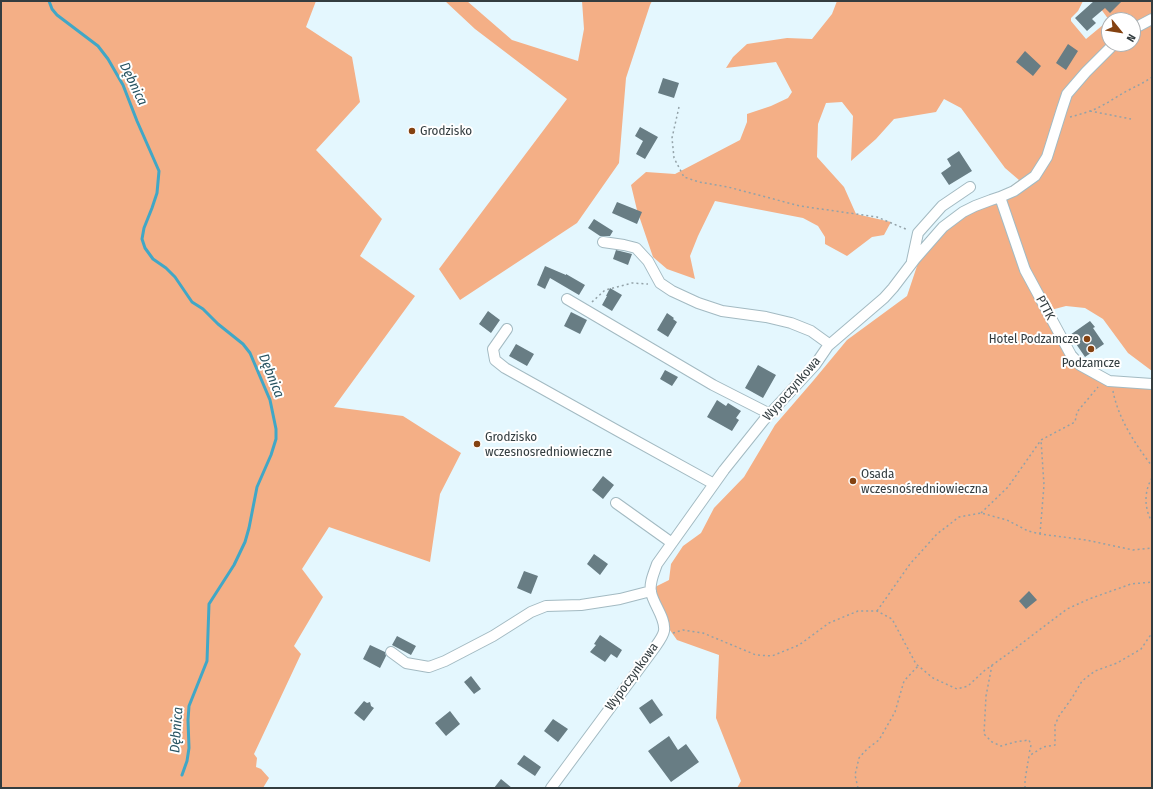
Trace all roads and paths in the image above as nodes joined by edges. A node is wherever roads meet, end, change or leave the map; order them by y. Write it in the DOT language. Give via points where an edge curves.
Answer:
graph roads {
  1 [pos="1152,19"];
  2 [pos="1141,25"];
  3 [pos="1106,52"];
  4 [pos="1152,77"];
  5 [pos="679,108"];
  6 [pos="1090,111"];
  7 [pos="1059,118"];
  8 [pos="1131,119"];
  9 [pos="970,187"];
  10 [pos="1000,197"];
  11 [pos="918,233"];
  12 [pos="603,242"];
  13 [pos="912,263"];
  14 [pos="664,285"];
  15 [pos="566,299"];
  16 [pos="585,310"];
  17 [pos="506,328"];
  18 [pos="829,344"];
  19 [pos="1108,380"];
  20 [pos="1152,384"];
  21 [pos="770,414"];
  22 [pos="1041,440"];
  23 [pos="1152,466"];
  24 [pos="1152,478"];
  25 [pos="714,484"];
  26 [pos="616,503"];
  27 [pos="981,513"];
  28 [pos="1152,522"];
  29 [pos="1040,534"];
  30 [pos="672,543"];
  31 [pos="1152,548"];
  32 [pos="1152,582"];
  33 [pos="651,592"];
  34 [pos="877,611"];
  35 [pos="1152,633"];
  36 [pos="662,636"];
  37 [pos="391,652"];
  38 [pos="918,666"];
  39 [pos="992,666"];
  40 [pos="1029,756"];
  41 [pos="551,788"];
  42 [pos="858,788"];
  43 [pos="1025,788"];
  1 -- 2 [label="street"];
  3 -- 7 [label="street, Wypoczynkowa" via="1068,94"];
  4 -- 6 [label="path"];
  5 -- 11 [label="path" via="672,138 674,158 684,177 800,206 877,217"];
  6 -- 7 [label="path"];
  6 -- 8 [label="path"];
  7 -- 10 [label="street, Wypoczynkowa" via="1042,167 1035,176 1014,191"];
  9 -- 11 [label="street" via="942,206"];
  10 -- 13 [label="street, Wypoczynkowa" via="969,209 942,227"];
  10 -- 19 [label="street, PTTK" via="1025,270 1068,349 1080,365"];
  11 -- 13 [label="street"];
  12 -- 14 [label="street" via="636,248"];
  13 -- 18 [label="street, Wypoczynkowa" via="884,298"];
  14 -- 16 [label="path" via="632,283 605,290"];
  14 -- 18 [label="street" via="691,300 722,311 791,323 811,331"];
  15 -- 16 [label="street"];
  16 -- 21 [label="street" via="712,385"];
  17 -- 25 [label="street" via="493,348 495,360 500,364"];
  18 -- 21 [label="street, Wypoczynkowa" via="815,364"];
  19 -- 20 [label="street, PTTK"];
  19 -- 22 [label="path" via="1077,412 1075,422"];
  19 -- 23 [label="path" via="1125,424"];
  21 -- 25 [label="street, Wypoczynkowa"];
  22 -- 27 [label="path" via="1008,487"];
  22 -- 29 [label="path" via="1044,485"];
  24 -- 28 [label="path" via="1146,498"];
  25 -- 30 [label="street, Wypoczynkowa"];
  26 -- 30 [label="street"];
  27 -- 29 [label="path" via="1007,520"];
  27 -- 34 [label="path" via="959,517 937,534 910,564"];
  29 -- 31 [label="path" via="1133,550"];
  30 -- 33 [label="street, Wypoczynkowa" via="657,564"];
  32 -- 39 [label="path" via="1131,584 1067,609"];
  33 -- 36 [label="street, Wypoczynkowa" via="663,622"];
  33 -- 37 [label="street" via="620,599 546,606 531,612 493,636 429,667 406,663"];
  34 -- 36 [label="path" via="858,611 830,623 799,645 772,656 756,655 703,633 683,630"];
  34 -- 38 [label="path" via="892,619"];
  35 -- 40 [label="path" via="1141,649 1117,663 1095,671 1082,681 1055,725 1055,745 1043,747"];
  36 -- 41 [label="street, Wypoczynkowa"];
  38 -- 39 [label="path" via="933,678 957,689 968,686"];
  38 -- 42 [label="path" via="904,681 895,712 879,740 859,758 855,775"];
  39 -- 40 [label="path" via="986,696 984,734 1001,746 1029,740"];
  40 -- 43 [label="path"];
}
